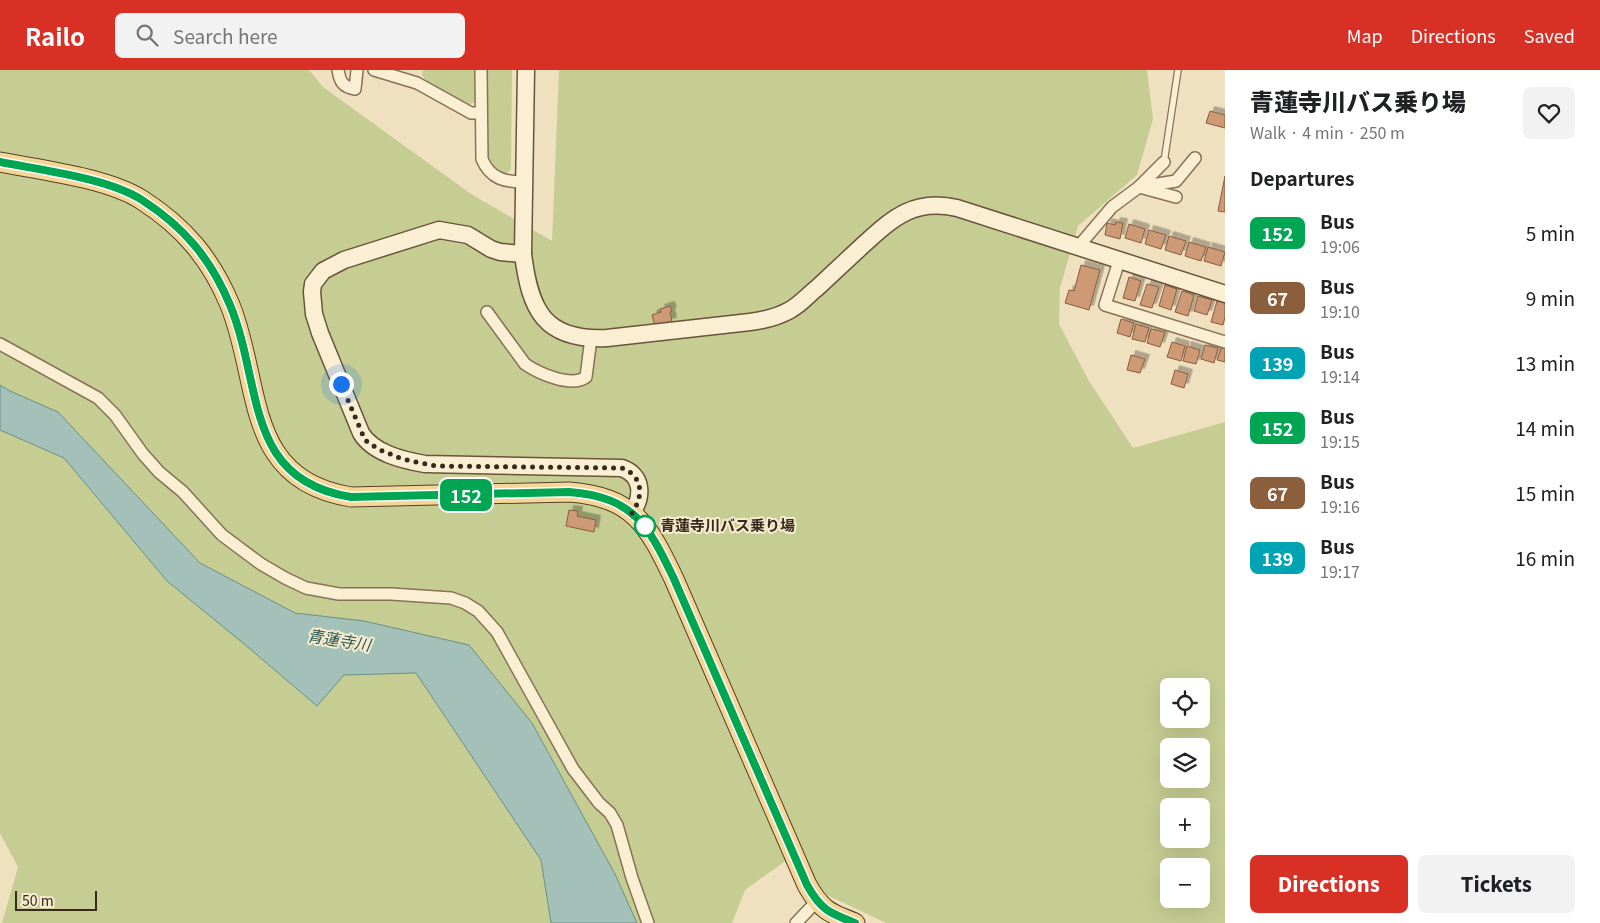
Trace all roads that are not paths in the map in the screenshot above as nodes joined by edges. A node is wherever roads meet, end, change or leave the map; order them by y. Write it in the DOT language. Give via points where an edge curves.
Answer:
graph roads {
  1 [pos="338,70"];
  2 [pos="357,70"];
  3 [pos="374,70"];
  4 [pos="418,70"];
  5 [pos="481,70"];
  6 [pos="526,70"];
  7 [pos="1178,70"];
  8 [pos="417,83"];
  9 [pos="481,113"];
  10 [pos="1195,158"];
  11 [pos="0,162"];
  12 [pos="1164,162"];
  13 [pos="525,182"];
  14 [pos="1139,187"];
  15 [pos="1176,197"];
  16 [pos="1078,247"];
  17 [pos="524,254"];
  18 [pos="1119,261"];
  19 [pos="1225,294"];
  20 [pos="486,312"];
  21 [pos="591,338"];
  22 [pos="1225,342"];
  23 [pos="0,344"];
  24 [pos="632,513"];
  25 [pos="816,902"];
  26 [pos="648,923"];
  27 [pos="796,923"];
  28 [pos="855,923"];
  1 -- 2 [label="street" via="342,85 355,89"];
  3 -- 8 [label="street"];
  4 -- 8 [label="street"];
  5 -- 9 [label="street"];
  6 -- 13 [label="street"];
  7 -- 12 [label="lane"];
  8 -- 9 [label="street" via="471,113"];
  9 -- 13 [label="street" via="480,153 484,165 500,180"];
  10 -- 14 [label="street" via="1176,181"];
  11 -- 24 [label="main road" via="86,180 129,193 167,218 189,238 207,261 231,307 269,442 284,464 310,485 351,497 584,493 612,500"];
  12 -- 14 [label="street"];
  13 -- 17 [label="street"];
  14 -- 15 [label="street"];
  14 -- 16 [label="street" via="1112,207"];
  16 -- 18 [label="street"];
  16 -- 21 [label="street" via="957,208 928,205 890,220 802,302 779,315 750,322"];
  17 -- 21 [label="street" via="530,290 541,314 560,330"];
  17 -- 24 [label="street" via="500,252 468,235 439,230 344,260 323,271 313,284 314,314 361,433 378,449 424,464 622,468 630,471 639,485 640,494"];
  18 -- 19 [label="street"];
  18 -- 22 [label="street" via="1105,305"];
  20 -- 21 [label="street" via="525,364 552,377 578,381 586,377"];
  23 -- 26 [label="street" via="98,398 159,472 222,535 285,578 306,588 339,594 451,598 478,611 496,632 573,768 613,819"];
  24 -- 25 [label="main road" via="656,543 674,579"];
  25 -- 27 [label="street"];
  25 -- 28 [label="main road" via="830,913"];
}
